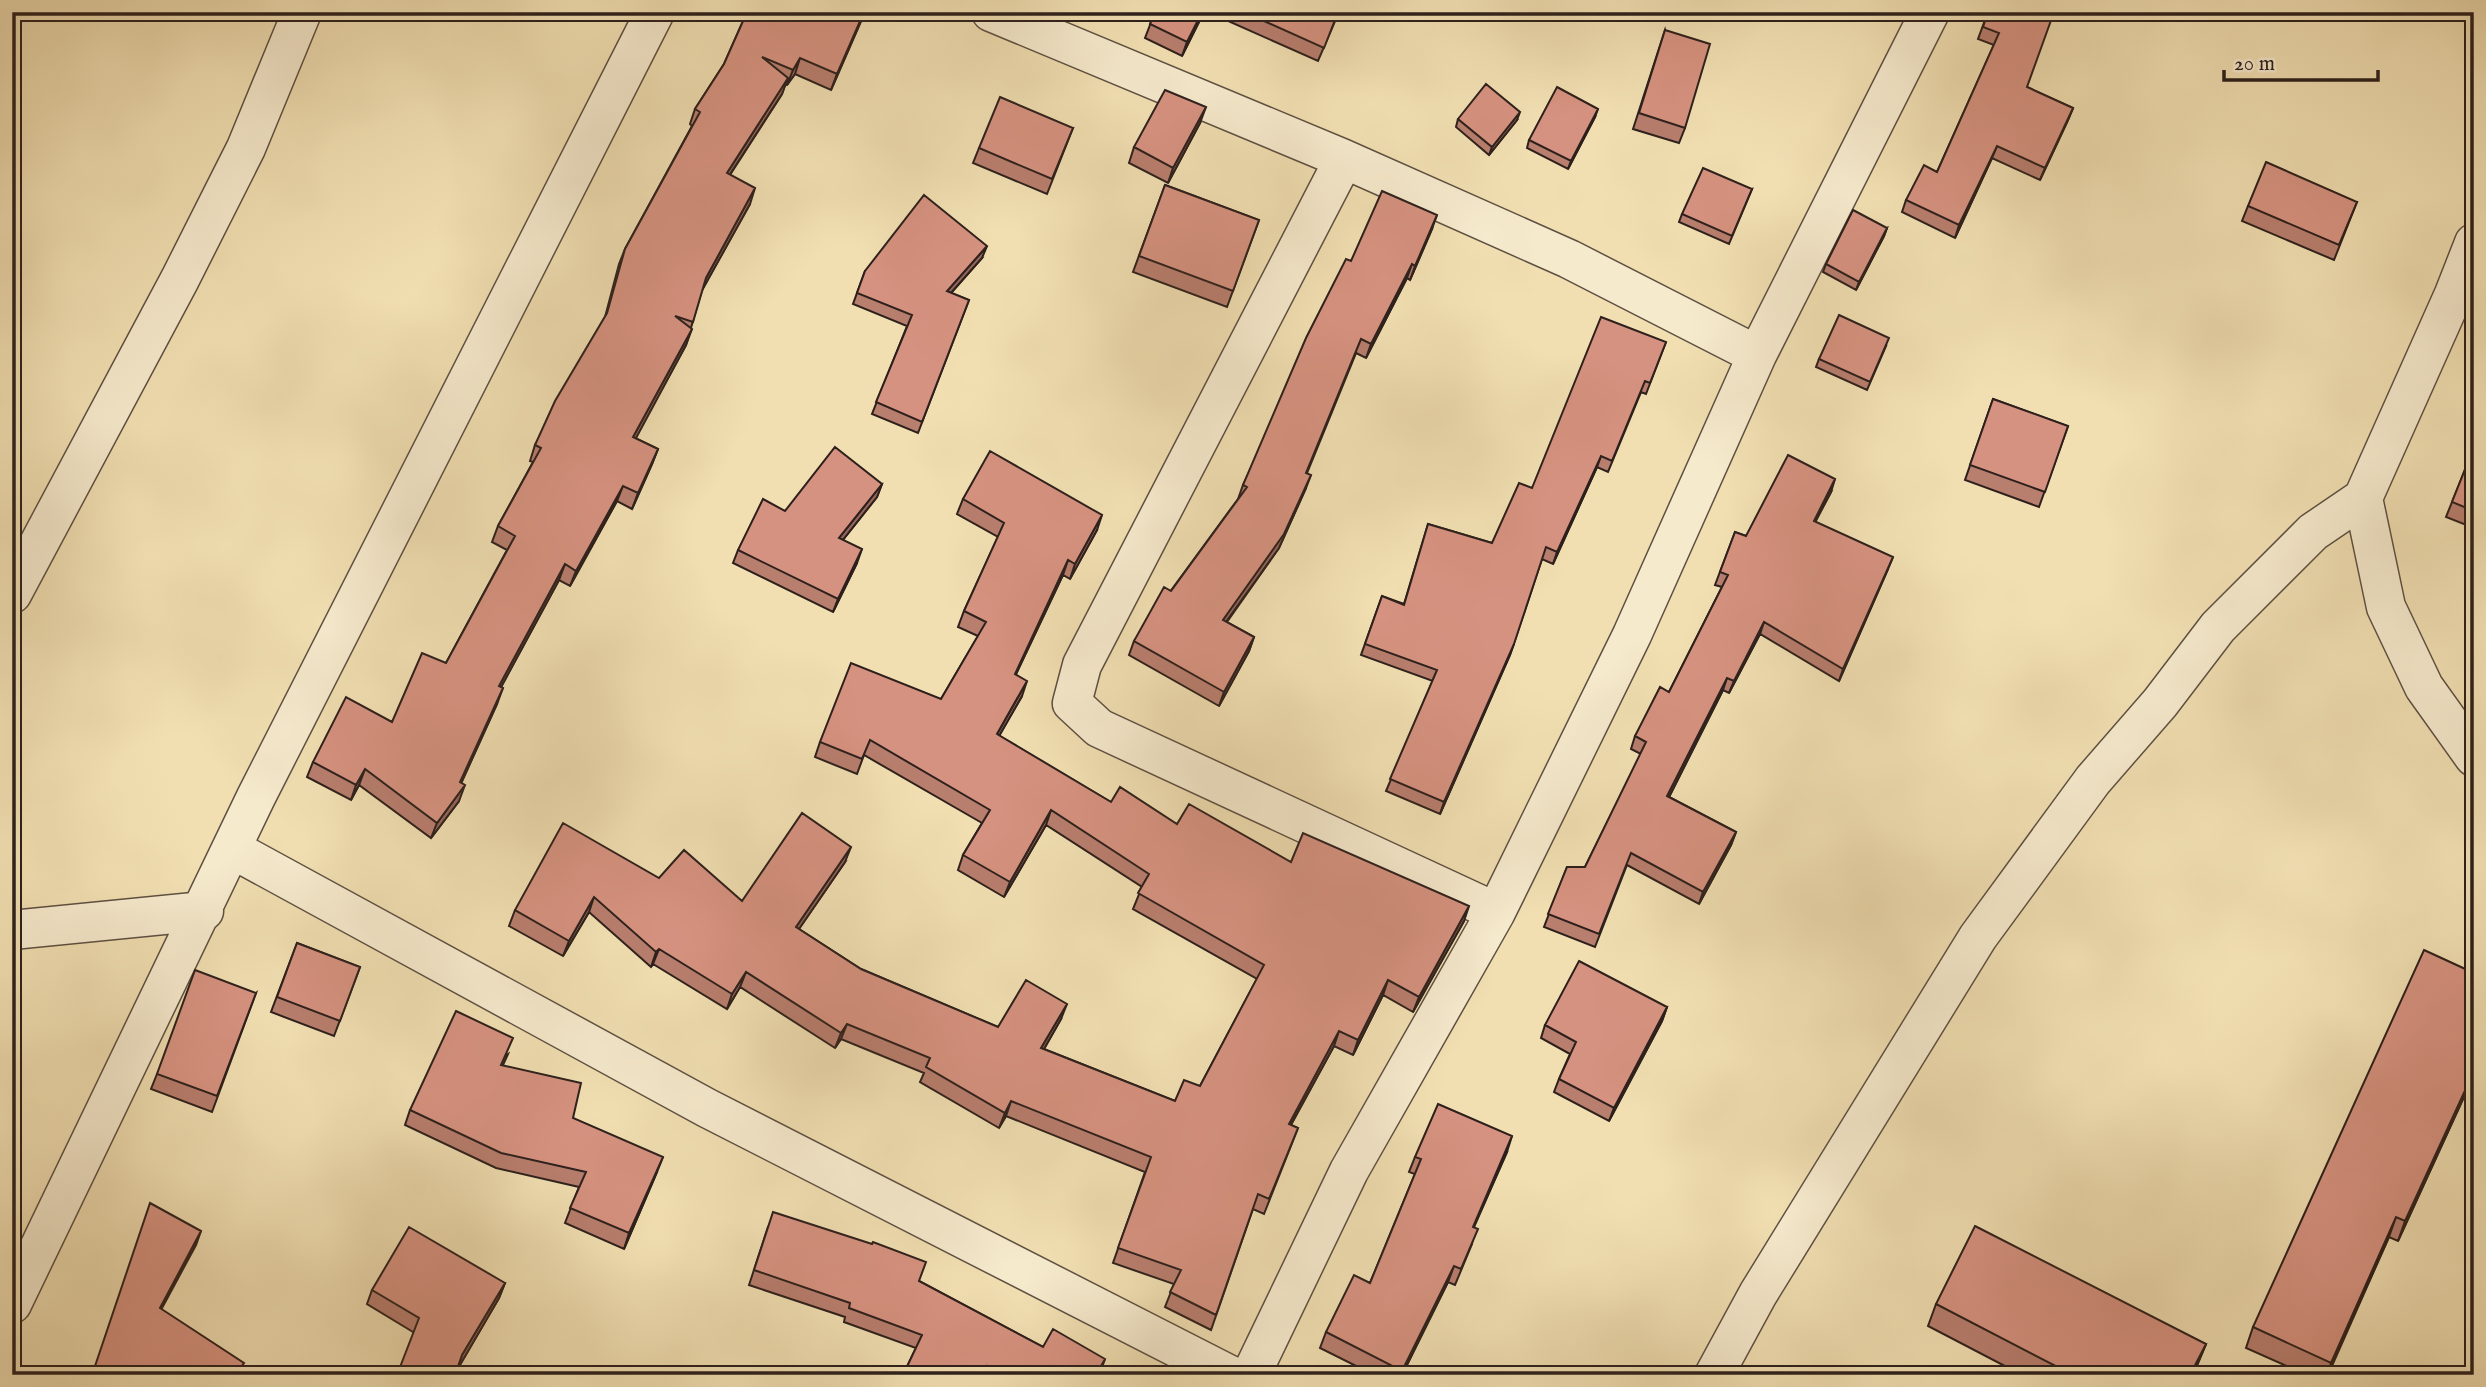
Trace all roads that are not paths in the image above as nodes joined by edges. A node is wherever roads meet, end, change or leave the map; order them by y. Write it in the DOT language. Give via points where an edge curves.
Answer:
graph roads {
  1 [pos="302,12"];
  2 [pos="655,12"];
  3 [pos="991,12"];
  4 [pos="1930,12"];
  5 [pos="1344,159"];
  6 [pos="2474,243"];
  7 [pos="1757,355"];
  8 [pos="2363,498"];
  9 [pos="12,594"];
  10 [pos="2474,757"];
  11 [pos="232,849"];
  12 [pos="204,911"];
  13 [pos="1496,912"];
  14 [pos="12,930"];
  15 [pos="12,1304"];
  16 [pos="1230,1375"];
  17 [pos="1251,1375"];
  18 [pos="1714,1375"];
  1 -- 9 [label="street" via="246,148"];
  2 -- 11 [label="street"];
  3 -- 5 [label="street"];
  4 -- 7 [label="street"];
  5 -- 7 [label="street" via="1569,259"];
  5 -- 13 [label="street" via="1082,665 1072,703 1099,728"];
  6 -- 8 [label="street"];
  7 -- 13 [label="street" via="1632,635"];
  8 -- 10 [label="street" via="2386,607 2424,687"];
  8 -- 18 [label="street" via="2312,532 2218,627 2093,780 1978,937 1758,1294"];
  11 -- 12 [label="street"];
  11 -- 16 [label="street" via="708,1108"];
  12 -- 14 [label="street"];
  12 -- 15 [label="street"];
  13 -- 17 [label="street" via="1349,1171"];
}
